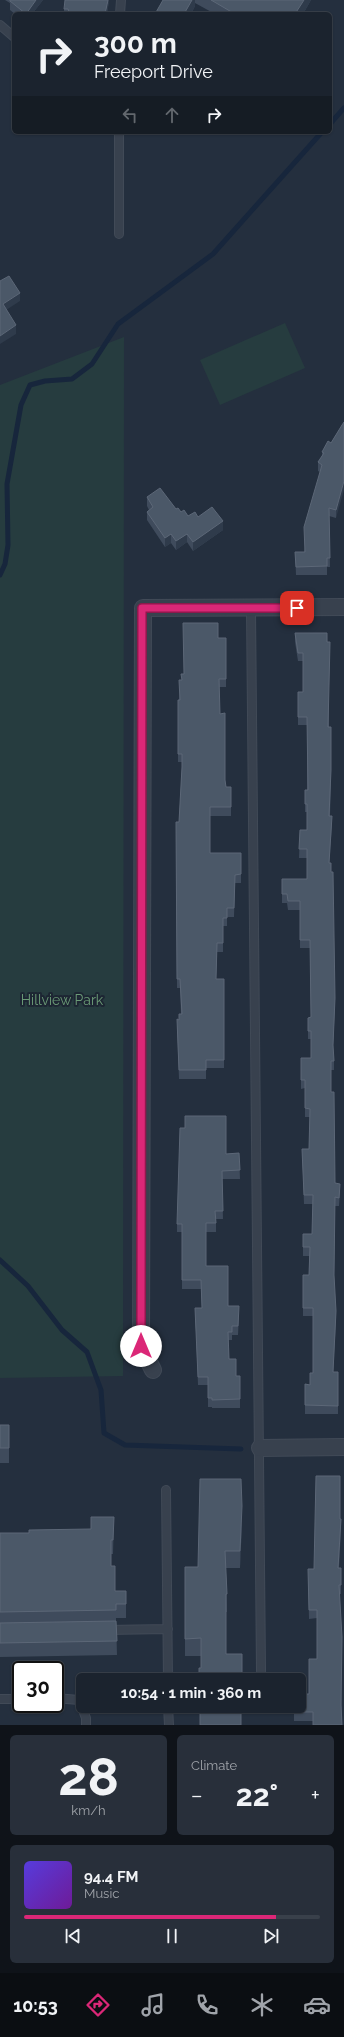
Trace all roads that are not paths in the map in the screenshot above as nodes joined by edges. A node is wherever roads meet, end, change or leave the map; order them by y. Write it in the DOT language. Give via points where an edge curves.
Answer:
graph roads {
  1 [pos="121,0"];
  2 [pos="120,12"];
  3 [pos="0,25"];
  4 [pos="12,35"];
  5 [pos="120,134"];
  6 [pos="119,234"];
  7 [pos="344,607"];
  8 [pos="251,609"];
  9 [pos="153,1370"];
  10 [pos="344,1447"];
  11 [pos="260,1448"];
  12 [pos="166,1490"];
  13 [pos="168,1629"];
  14 [pos="96,1630"];
  15 [pos="261,1671"];
  16 [pos="168,1673"];
  17 [pos="0,1699"];
  18 [pos="12,1699"];
  19 [pos="64,1699"];
  20 [pos="168,1713"];
  21 [pos="86,1725"];
  22 [pos="169,1725"];
  1 -- 2 [label="lane"];
  3 -- 4 [label="lane"];
  5 -- 6 [label="lane"];
  7 -- 8 [label="street"];
  8 -- 9 [label="street" via="142,608 141,1346"];
  8 -- 11 [label="lane"];
  10 -- 11 [label="street"];
  11 -- 15 [label="lane"];
  12 -- 13 [label="lane"];
  13 -- 14 [label="lane"];
  13 -- 16 [label="lane"];
  17 -- 18 [label="lane"];
  19 -- 21 [label="lane" via="80,1700"];
  20 -- 22 [label="lane"];
}
